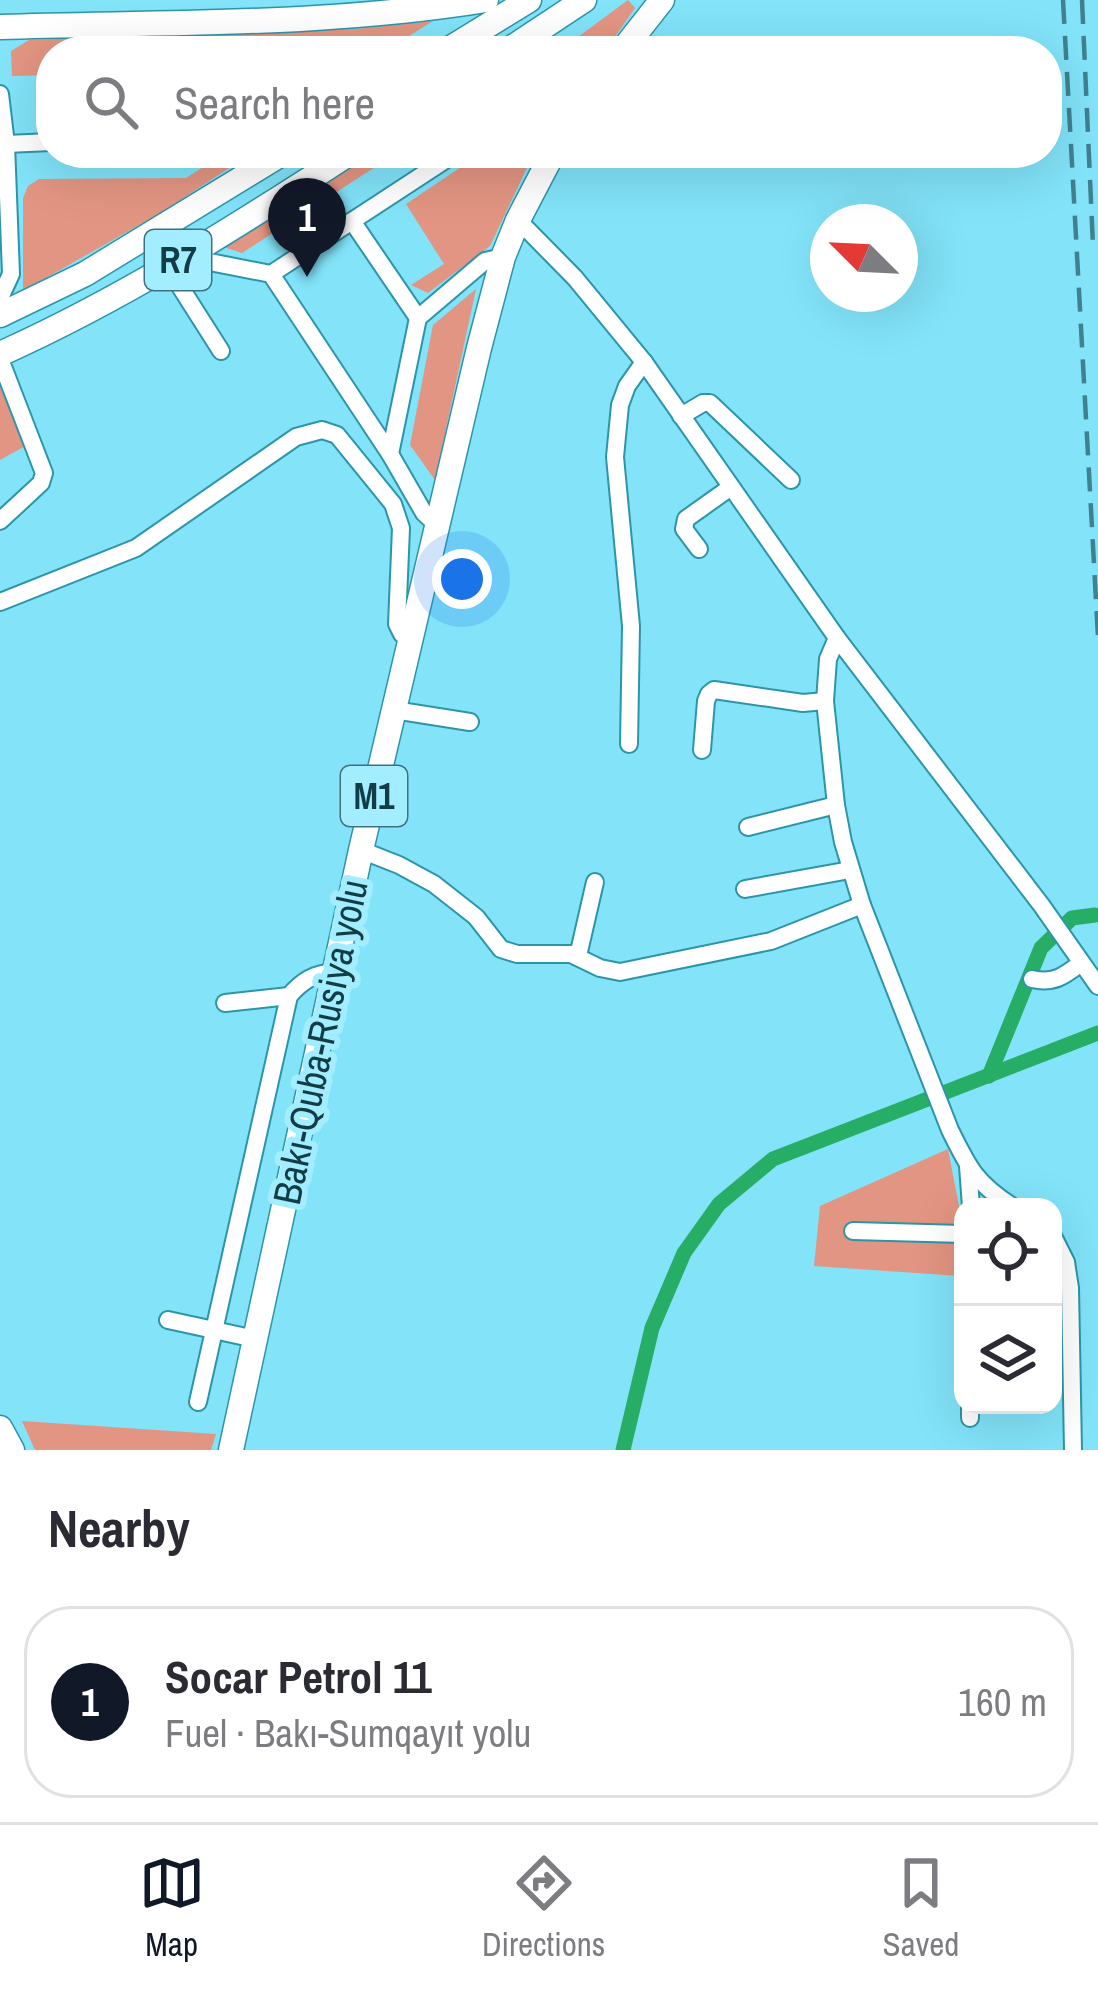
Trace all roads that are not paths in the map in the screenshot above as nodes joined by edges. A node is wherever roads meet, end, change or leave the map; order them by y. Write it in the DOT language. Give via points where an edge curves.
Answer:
graph roads {
  1 [pos="486,0"];
  2 [pos="529,0"];
  3 [pos="584,0"];
  4 [pos="662,0"];
  5 [pos="0,27"];
  6 [pos="470,36"];
  7 [pos="530,36"];
  8 [pos="634,36"];
  9 [pos="0,94"];
  10 [pos="36,143"];
  11 [pos="6,144"];
  12 [pos="258,168"];
  13 [pos="326,168"];
  14 [pos="433,168"];
  15 [pos="545,168"];
  16 [pos="518,220"];
  17 [pos="352,221"];
  18 [pos="503,257"];
  19 [pos="175,262"];
  20 [pos="271,274"];
  21 [pos="0,298"];
  22 [pos="0,315"];
  23 [pos="418,318"];
  24 [pos="221,350"];
  25 [pos="0,356"];
  26 [pos="644,362"];
  27 [pos="682,416"];
  28 [pos="391,454"];
  29 [pos="791,480"];
  30 [pos="731,487"];
  31 [pos="0,521"];
  32 [pos="436,525"];
  33 [pos="699,549"];
  34 [pos="0,602"];
  35 [pos="837,638"];
  36 [pos="410,640"];
  37 [pos="825,701"];
  38 [pos="394,710"];
  39 [pos="470,722"];
  40 [pos="629,744"];
  41 [pos="702,750"];
  42 [pos="836,806"];
  43 [pos="748,827"];
  44 [pos="361,850"];
  45 [pos="850,870"];
  46 [pos="595,882"];
  47 [pos="745,889"];
  48 [pos="862,905"];
  49 [pos="578,956"];
  50 [pos="1081,963"];
  51 [pos="335,972"];
  52 [pos="1033,980"];
  53 [pos="1098,986"];
  54 [pos="289,996"];
  55 [pos="225,1003"];
  56 [pos="968,1166"];
  57 [pos="970,1198"];
  58 [pos="1000,1198"];
  59 [pos="853,1231"];
  60 [pos="954,1234"];
  61 [pos="1062,1254"];
  62 [pos="168,1320"];
  63 [pos="216,1329"];
  64 [pos="255,1339"];
  65 [pos="197,1402"];
  66 [pos="0,1430"];
  67 [pos="231,1449"];
  68 [pos="10,1450"];
  69 [pos="1073,1450"];
  1 -- 5 [label="highway" via="352,16"];
  2 -- 6 [label="highway"];
  3 -- 7 [label="highway"];
  4 -- 8 [label="highway"];
  9 -- 11 [label="street"];
  10 -- 11 [label="street"];
  11 -- 21 [label="street" via="11,274"];
  12 -- 22 [label="highway, R7" via="85,274"];
  13 -- 19 [label="highway, R7"];
  14 -- 17 [label="street"];
  15 -- 16 [label="highway, Bakı-Quba-Rusiya yolu / M1"];
  16 -- 18 [label="highway, Bakı-Quba-Rusiya yolu / M1"];
  16 -- 26 [label="street"];
  17 -- 20 [label="street"];
  17 -- 23 [label="street"];
  18 -- 23 [label="street" via="485,261"];
  18 -- 32 [label="highway, Bakı-Quba-Rusiya yolu / M1"];
  19 -- 20 [label="street"];
  19 -- 24 [label="street"];
  19 -- 25 [label="highway, R7"];
  20 -- 28 [label="street"];
  23 -- 28 [label="street"];
  25 -- 31 [label="street" via="44,472"];
  26 -- 27 [label="street"];
  26 -- 40 [label="street" via="620,404 615,457 631,626"];
  27 -- 29 [label="street" via="710,403"];
  27 -- 30 [label="street"];
  28 -- 32 [label="street"];
  30 -- 33 [label="street" via="686,519"];
  30 -- 35 [label="street"];
  32 -- 36 [label="highway, Bakı-Quba-Rusiya yolu / M1"];
  34 -- 36 [label="street" via="136,548 296,437 322,430 337,435 393,504 401,528 397,624"];
  35 -- 37 [label="street"];
  35 -- 50 [label="street"];
  36 -- 38 [label="highway, Bakı-Quba-Rusiya yolu / M1"];
  37 -- 41 [label="street" via="714,690"];
  37 -- 42 [label="street"];
  38 -- 39 [label="street"];
  38 -- 44 [label="highway, Bakı-Quba-Rusiya yolu / M1"];
  42 -- 43 [label="street"];
  42 -- 45 [label="street"];
  44 -- 49 [label="street" via="434,884 501,949"];
  44 -- 51 [label="highway, Bakı-Quba-Rusiya yolu / M1"];
  45 -- 47 [label="street"];
  45 -- 48 [label="street"];
  46 -- 49 [label="street"];
  48 -- 49 [label="street" via="770,941 620,972"];
  48 -- 56 [label="street"];
  50 -- 52 [label="street" via="1060,980"];
  50 -- 53 [label="street"];
  51 -- 54 [label="street" via="316,974"];
  51 -- 64 [label="highway, Bakı-Quba-Rusiya yolu / M1"];
  54 -- 55 [label="street"];
  54 -- 63 [label="street"];
  56 -- 57 [label="street"];
  56 -- 58 [label="street"];
  59 -- 60 [label="street"];
  61 -- 69 [label="street" via="1070,1288"];
  62 -- 63 [label="street"];
  63 -- 64 [label="street"];
  63 -- 65 [label="street"];
  64 -- 67 [label="highway, Bakı-Quba-Rusiya yolu / M1"];
  66 -- 68 [label="highway"];
}
